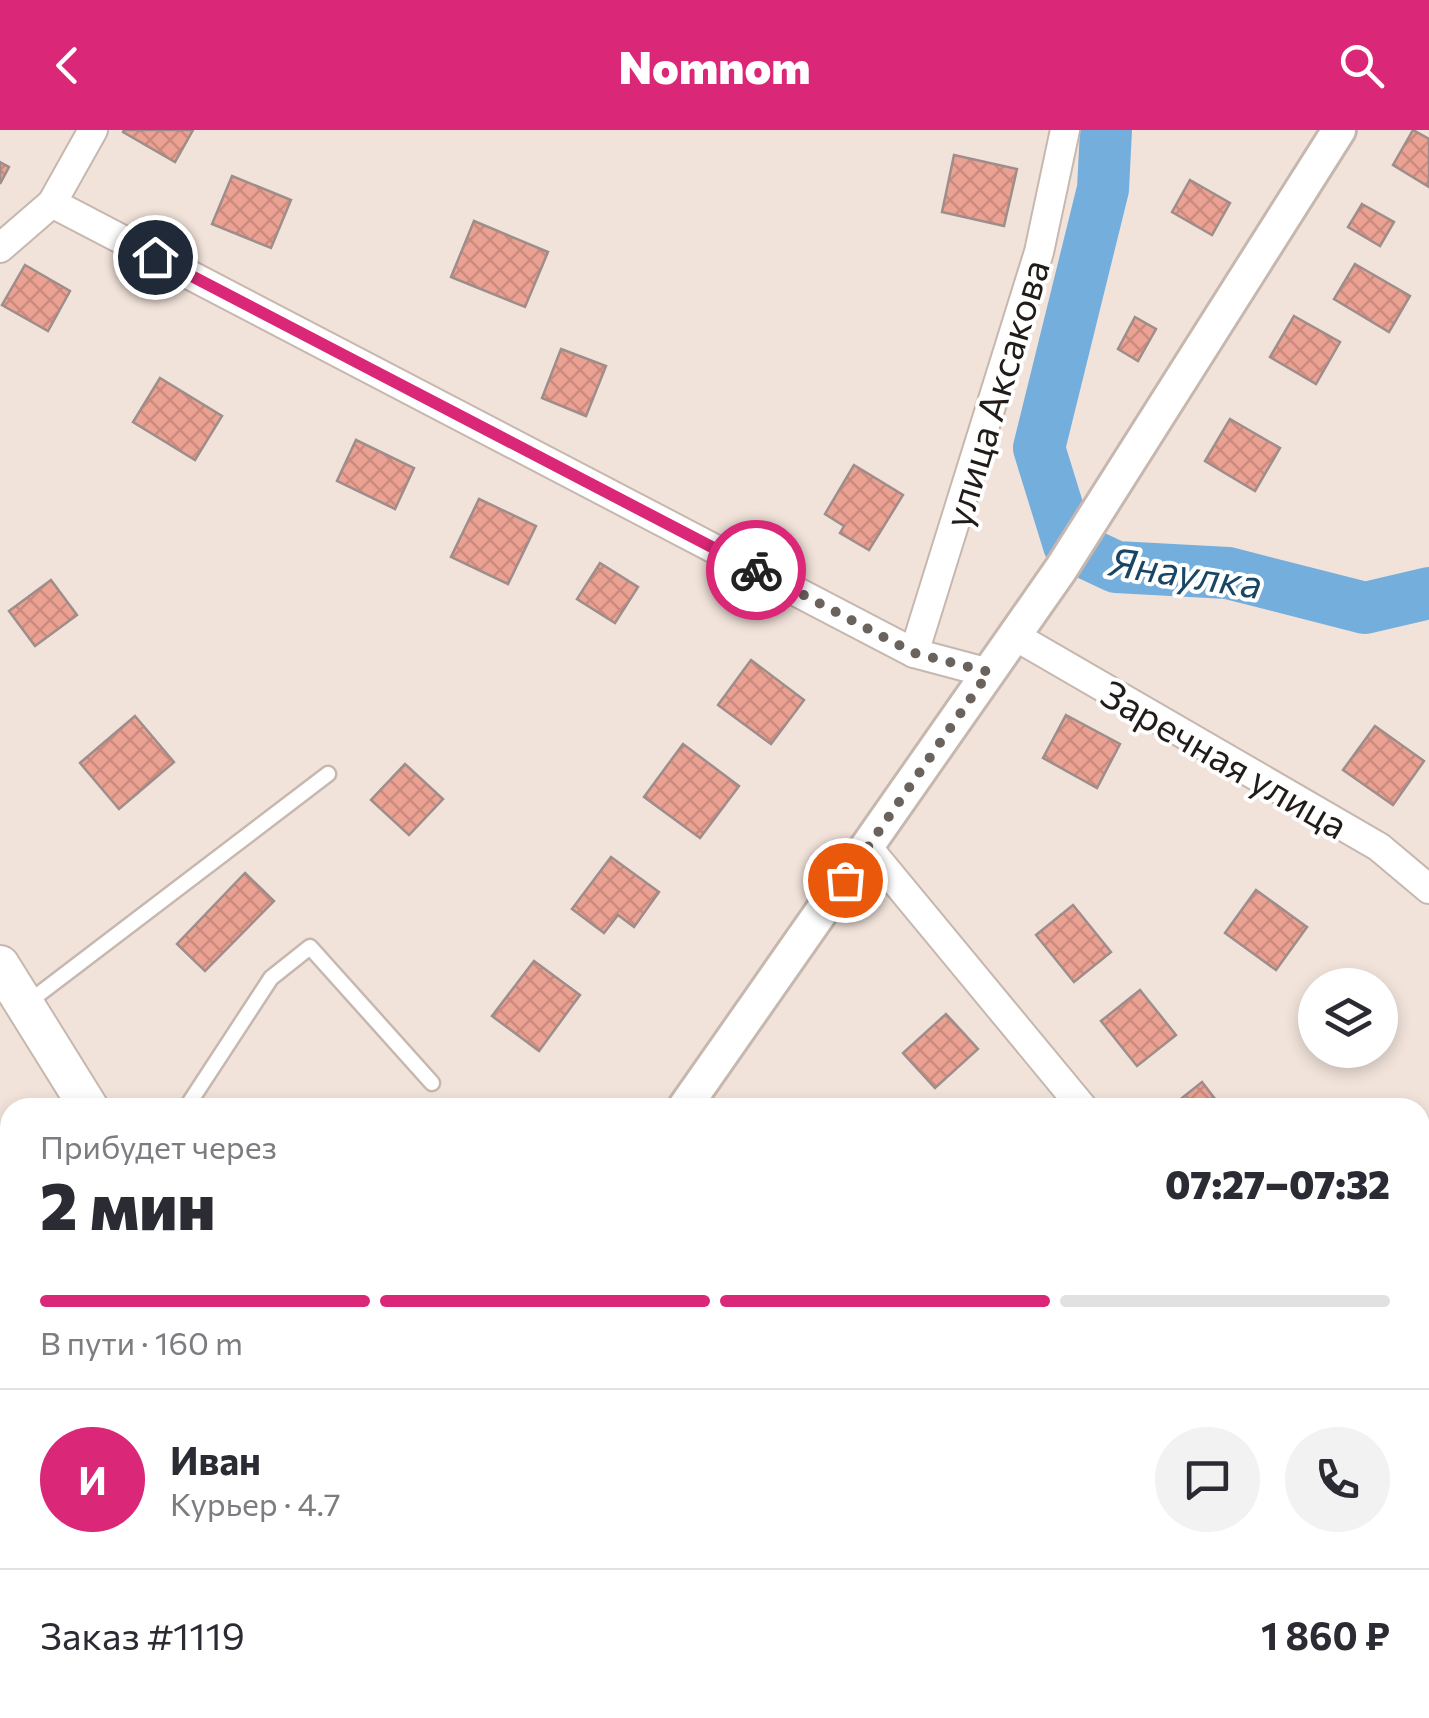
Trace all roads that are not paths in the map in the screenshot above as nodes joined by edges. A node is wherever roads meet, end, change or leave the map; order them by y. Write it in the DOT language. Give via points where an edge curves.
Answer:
graph roads {
  1 [pos="94,130"];
  2 [pos="1065,130"];
  3 [pos="1338,130"];
  4 [pos="52,203"];
  5 [pos="0,248"];
  6 [pos="1014,636"];
  7 [pos="914,653"];
  8 [pos="989,672"];
  9 [pos="328,774"];
  10 [pos="868,848"];
  11 [pos="1429,889"];
  12 [pos="0,964"];
  13 [pos="25,1004"];
  14 [pos="432,1084"];
  15 [pos="83,1098"];
  16 [pos="193,1098"];
  17 [pos="691,1098"];
  18 [pos="1075,1098"];
  1 -- 4 [label="street"];
  2 -- 7 [label="street, улица Аксакова" via="1039,252"];
  3 -- 6 [label="street"];
  4 -- 5 [label="street"];
  4 -- 7 [label="street"];
  6 -- 8 [label="street"];
  6 -- 11 [label="street, Заречная улица" via="1379,847"];
  7 -- 8 [label="street"];
  8 -- 10 [label="street"];
  9 -- 13 [label="lane"];
  10 -- 17 [label="street"];
  10 -- 18 [label="street"];
  12 -- 13 [label="main road"];
  13 -- 15 [label="main road"];
  14 -- 16 [label="lane" via="310,947 272,978"];
}
